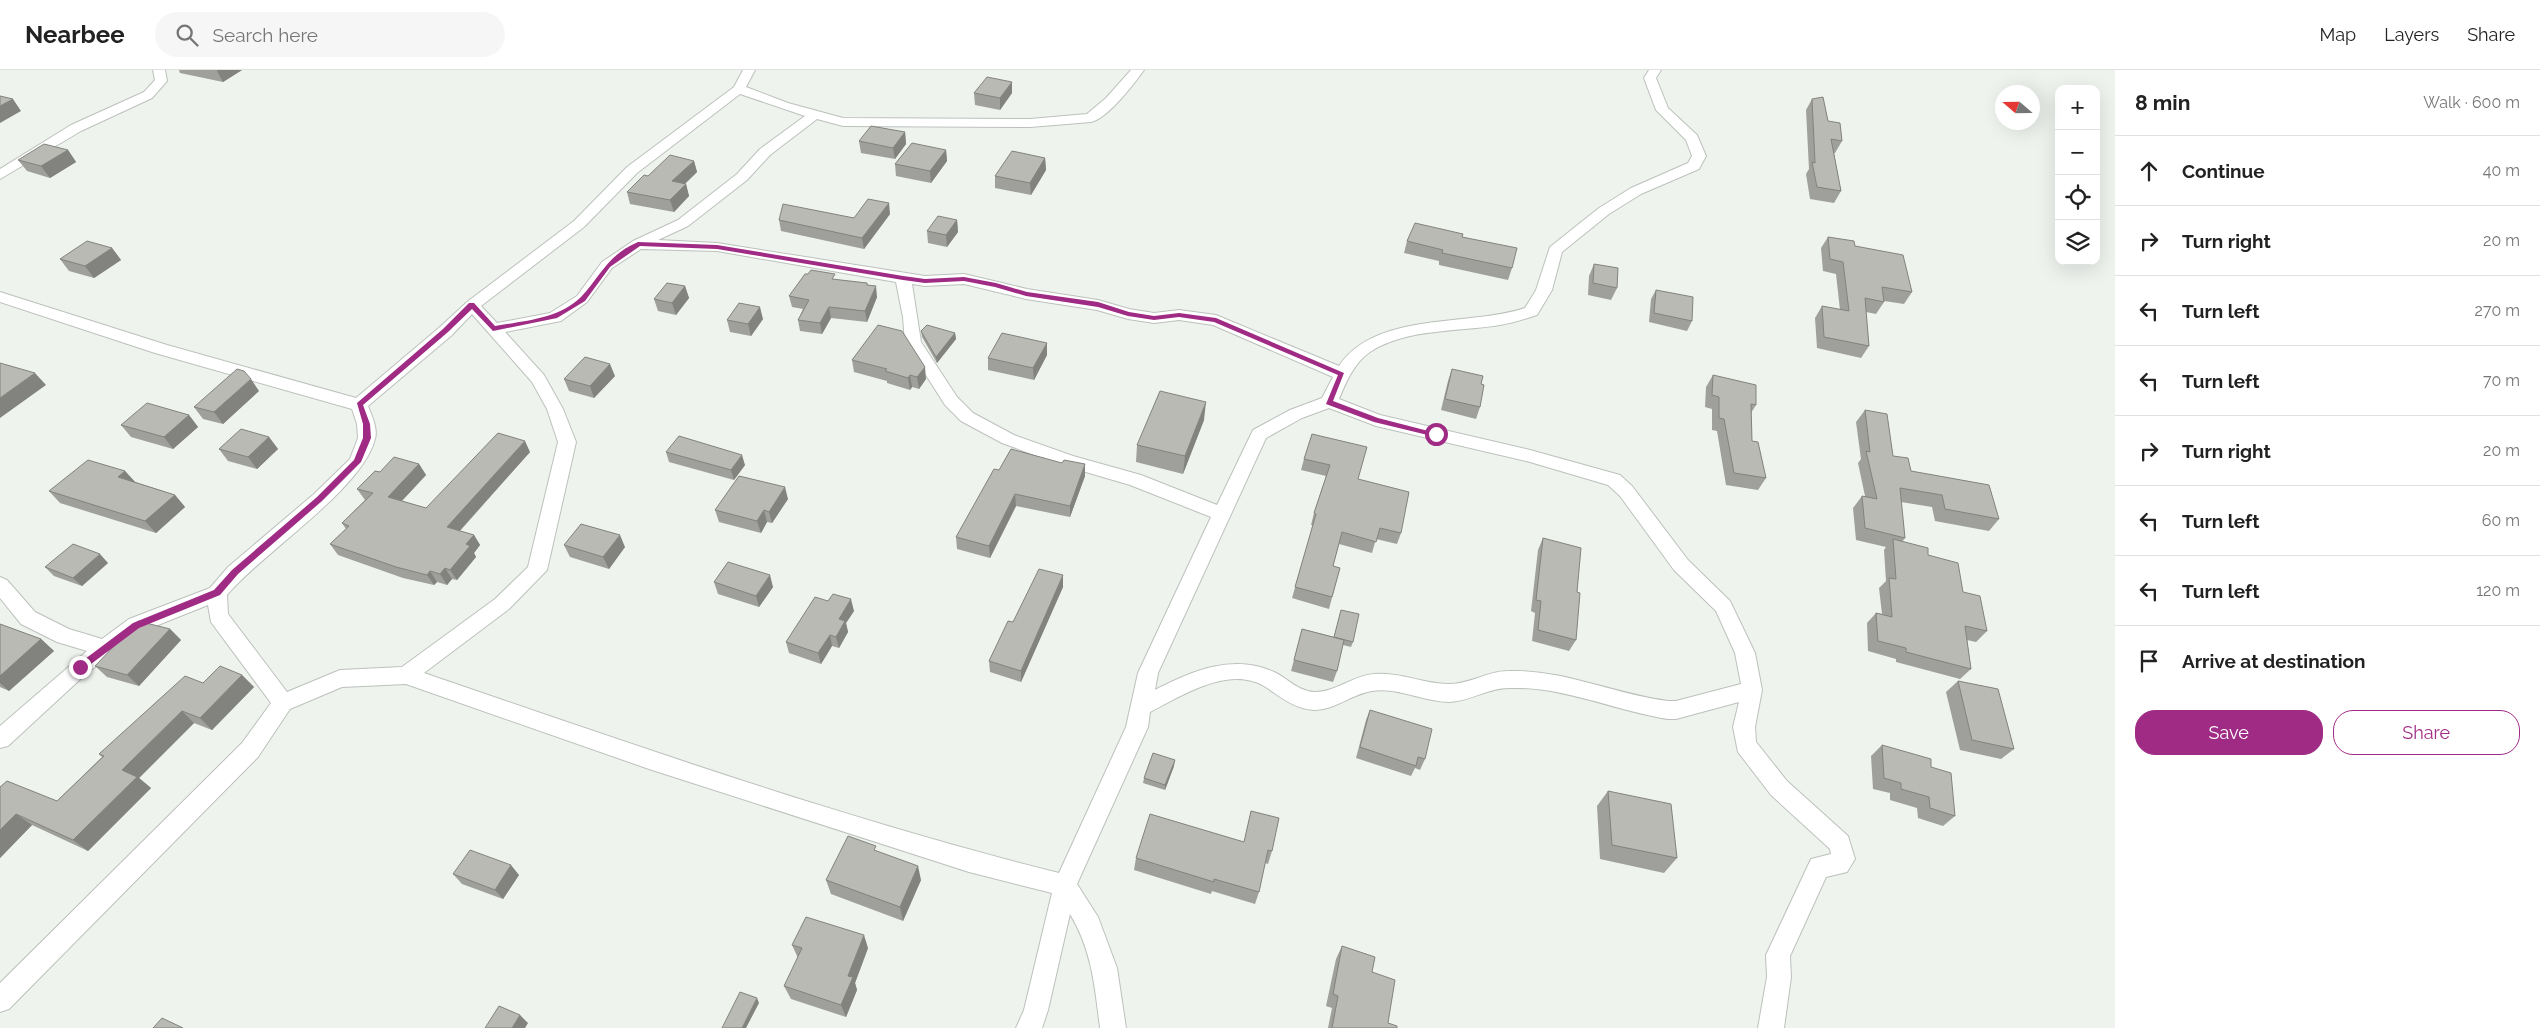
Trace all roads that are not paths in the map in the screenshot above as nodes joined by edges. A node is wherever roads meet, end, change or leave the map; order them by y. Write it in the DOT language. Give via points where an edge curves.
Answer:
graph roads {
  1 [pos="159,70"];
  2 [pos="749,70"];
  3 [pos="1138,70"];
  4 [pos="1655,70"];
  5 [pos="738,89"];
  6 [pos="815,114"];
  7 [pos="0,175"];
  8 [pos="638,244"];
  9 [pos="903,278"];
  10 [pos="0,297"];
  11 [pos="472,305"];
  12 [pos="493,329"];
  13 [pos="1342,374"];
  14 [pos="1329,402"];
  15 [pos="359,404"];
  16 [pos="1221,514"];
  17 [pos="0,585"];
  18 [pos="217,593"];
  19 [pos="105,648"];
  20 [pos="406,675"];
  21 [pos="1752,690"];
  22 [pos="283,703"];
  23 [pos="1141,707"];
  24 [pos="0,739"];
  25 [pos="1065,885"];
  26 [pos="0,1000"];
  27 [pos="1029,1028"];
  28 [pos="1113,1028"];
  29 [pos="1771,1028"];
  1 -- 7 [label="street" via="161,81 148,95 76,128"];
  2 -- 5 [label="street"];
  3 -- 6 [label="street" via="1091,118 1030,123 843,122"];
  4 -- 13 [label="street" via="1650,78 1662,110 1692,138 1699,156 1694,166 1636,191 1604,211 1555,250 1544,290 1531,311 1496,321 1443,326 1392,337 1364,349"];
  5 -- 6 [label="street"];
  5 -- 11 [label="street" via="632,170 579,224"];
  6 -- 8 [label="street" via="765,152 742,177 683,223"];
  8 -- 9 [label="street" via="717,247"];
  8 -- 12 [label="street" via="607,265 582,299 555,316"];
  9 -- 13 [label="street" via="925,281 964,279 1026,294 1098,305 1128,314 1216,320"];
  9 -- 16 [label="street" via="913,342 952,401 967,417 1008,439 1068,461 1135,480"];
  10 -- 15 [label="street" via="161,349"];
  11 -- 12 [label="street"];
  11 -- 15 [label="street"];
  12 -- 20 [label="street" via="538,378 567,442 537,570 502,604"];
  13 -- 14 [label="street"];
  14 -- 16 [label="street" via="1296,414 1259,434"];
  14 -- 21 [label="street" via="1376,420 1530,456 1614,480 1626,491 1681,564 1723,606 1745,653"];
  15 -- 18 [label="street" via="367,438 357,462 320,499 235,572"];
  16 -- 23 [label="street" via="1148,673"];
  17 -- 19 [label="street" via="28,618 64,636"];
  18 -- 19 [label="street" via="136,625"];
  18 -- 22 [label="street" via="218,616"];
  19 -- 24 [label="street"];
  20 -- 22 [label="street" via="340,679"];
  20 -- 25 [label="street" via="668,766 969,861"];
  21 -- 23 [label="street" via="1676,710 1506,679 1468,691 1447,693 1414,686 1365,684 1329,700 1313,701 1293,696 1265,678 1244,670 1187,684"];
  21 -- 29 [label="street" via="1744,727 1746,745 1779,788 1833,835 1844,851 1844,859 1839,864 1819,867 1778,955 1779,977"];
  22 -- 26 [label="street" via="250,750"];
  23 -- 25 [label="street" via="1137,726"];
  25 -- 27 [label="street"];
  25 -- 28 [label="street" via="1090,926 1105,968"];
}
